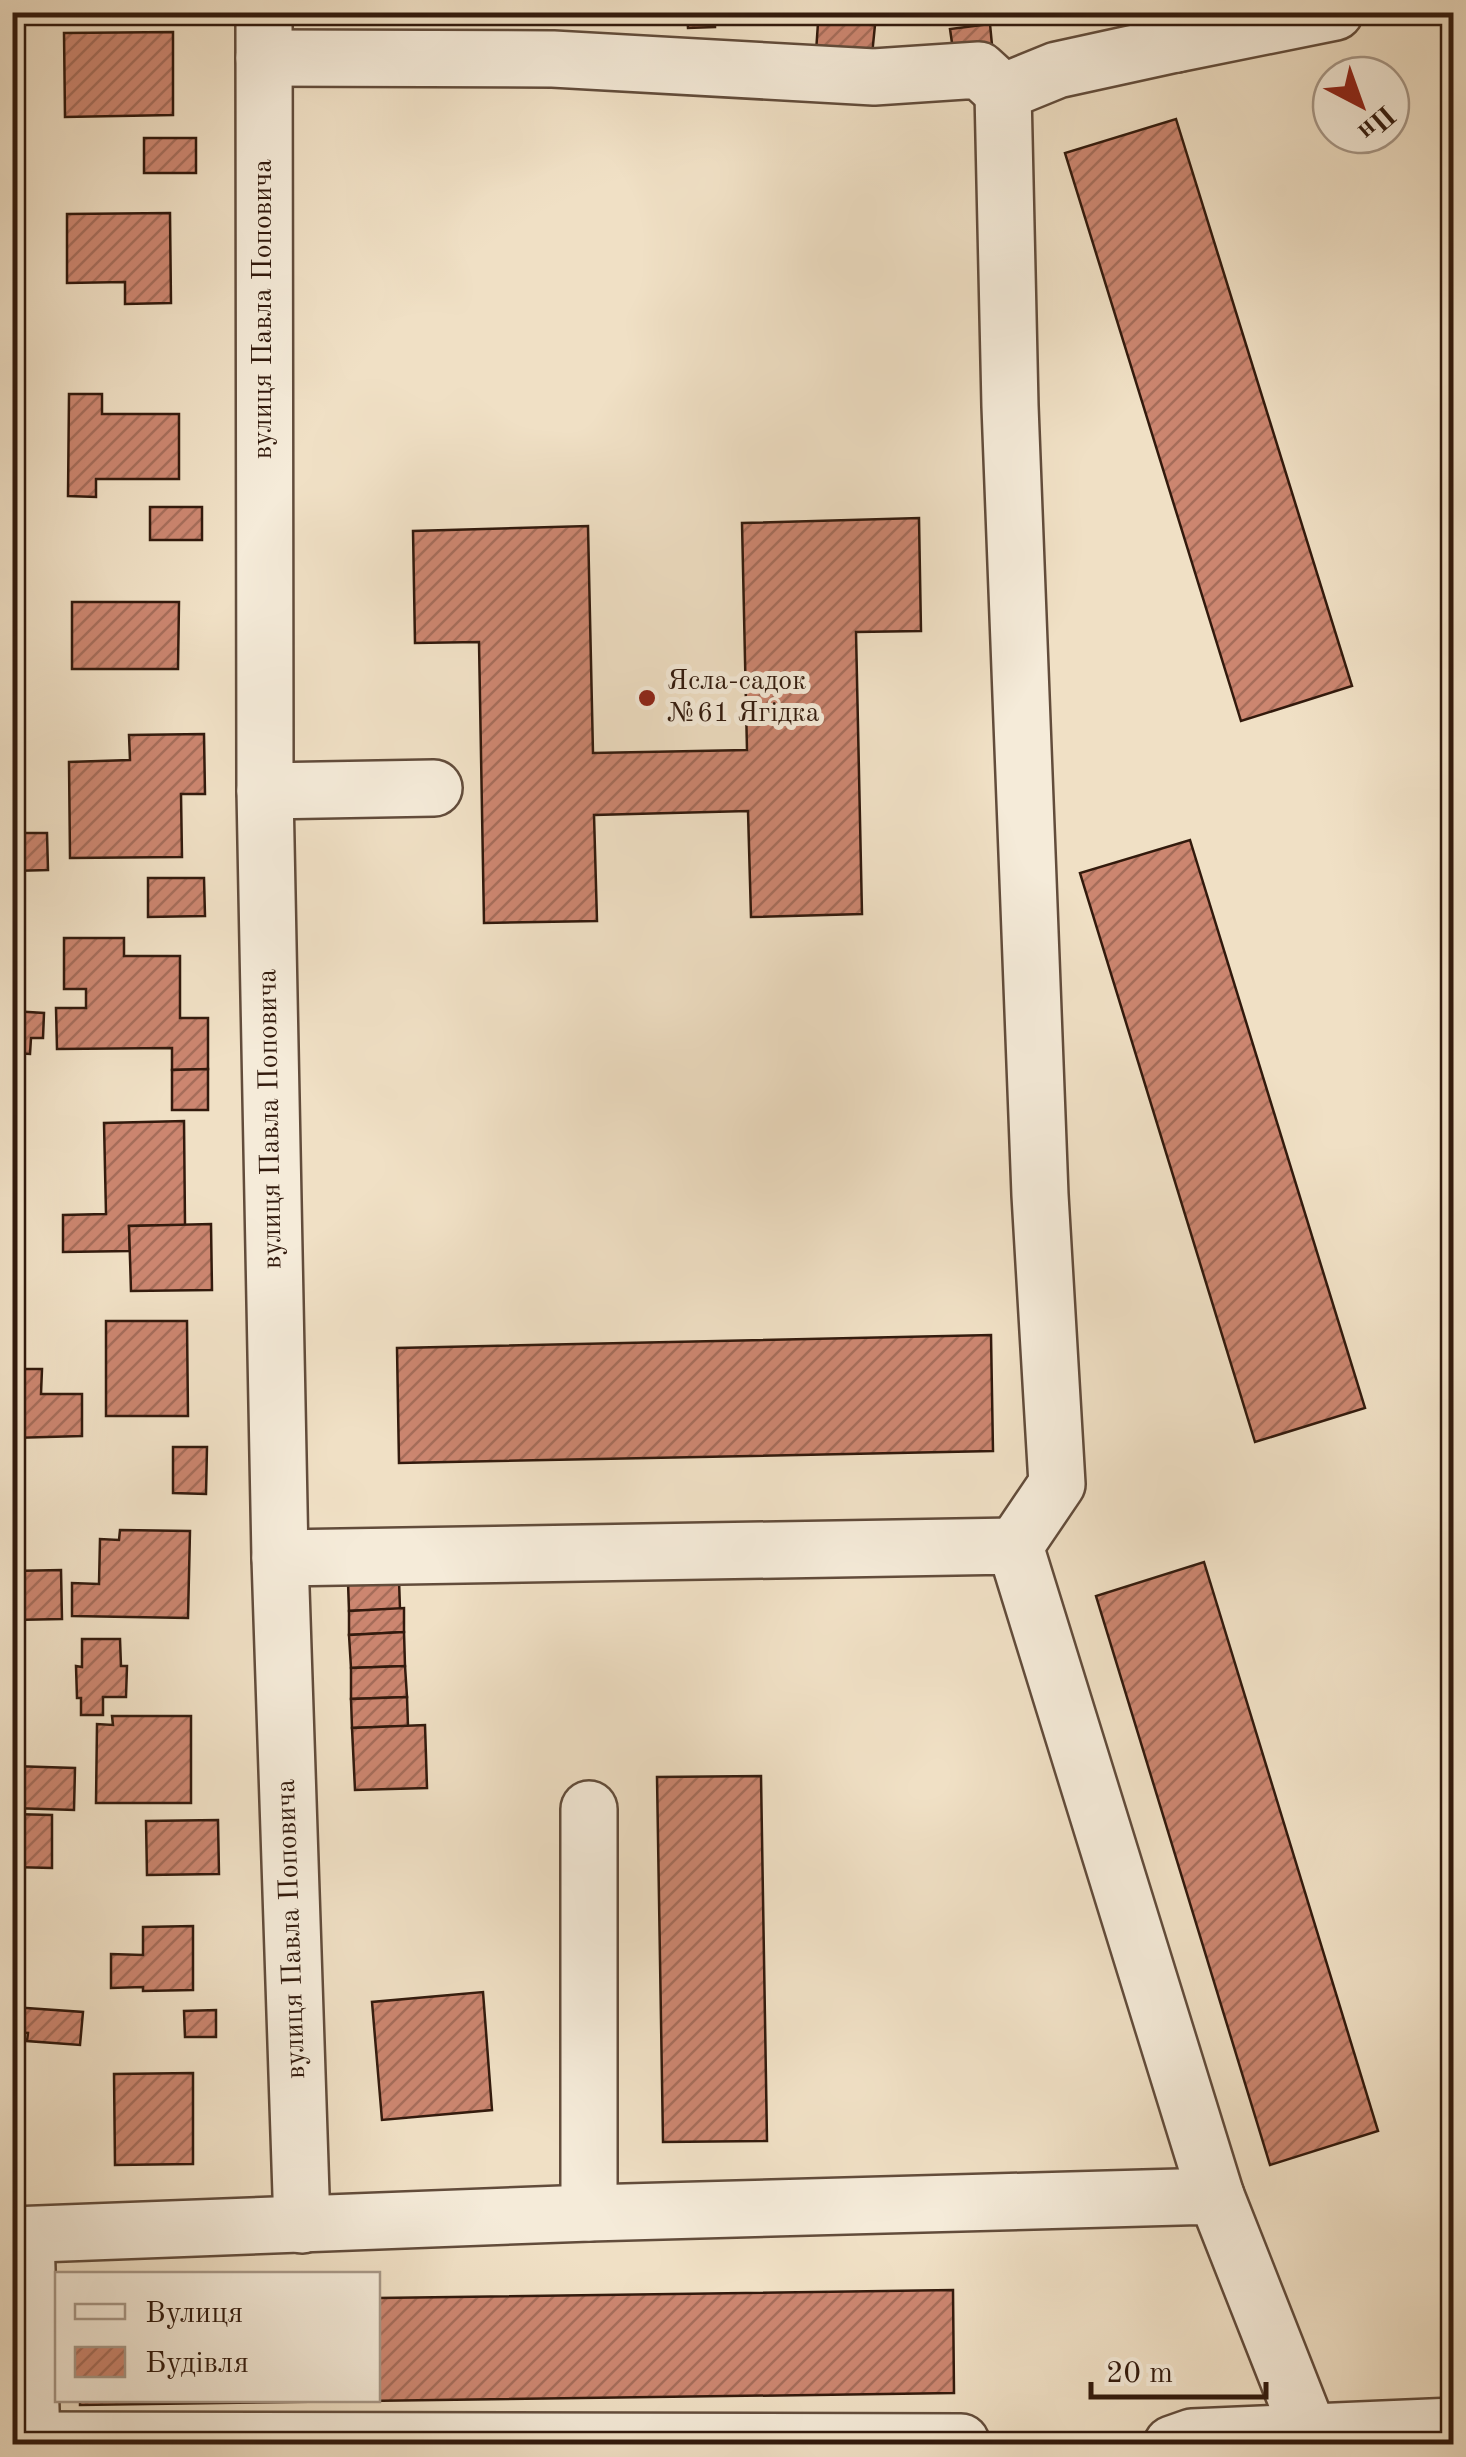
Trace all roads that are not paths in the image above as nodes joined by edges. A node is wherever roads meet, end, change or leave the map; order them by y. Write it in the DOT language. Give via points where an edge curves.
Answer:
graph roads {
  1 [pos="1335,12"];
  2 [pos="1171,28"];
  3 [pos="264,35"];
  4 [pos="552,36"];
  5 [pos="1003,92"];
  6 [pos="434,788"];
  7 [pos="265,791"];
  8 [pos="1015,1546"];
  9 [pos="280,1558"];
  10 [pos="588,1808"];
  11 [pos="1216,2196"];
  12 [pos="589,2213"];
  13 [pos="302,2226"];
  14 [pos="19,2235"];
  15 [pos="1454,2426"];
  16 [pos="1308,2432"];
  17 [pos="1182,2440"];
  18 [pos="25,2441"];
  19 [pos="961,2442"];
  1 -- 2 [label="street"];
  2 -- 5 [label="street"];
  3 -- 4 [label="street"];
  3 -- 7 [label="street, вулиця Павла Поповича"];
  4 -- 5 [label="street" via="874,77 978,70"];
  5 -- 8 [label="street" via="1040,1196 1057,1484"];
  6 -- 7 [label="street"];
  7 -- 9 [label="street, вулиця Павла Поповича"];
  8 -- 9 [label="street"];
  8 -- 11 [label="street"];
  9 -- 13 [label="street, вулиця Павла Поповича"];
  10 -- 12 [label="street"];
  11 -- 12 [label="street"];
  11 -- 16 [label="street"];
  12 -- 13 [label="street"];
  13 -- 14 [label="street"];
  14 -- 18 [label="street"];
  15 -- 16 [label="street"];
  16 -- 17 [label="street"];
  18 -- 19 [label="street"];
}
